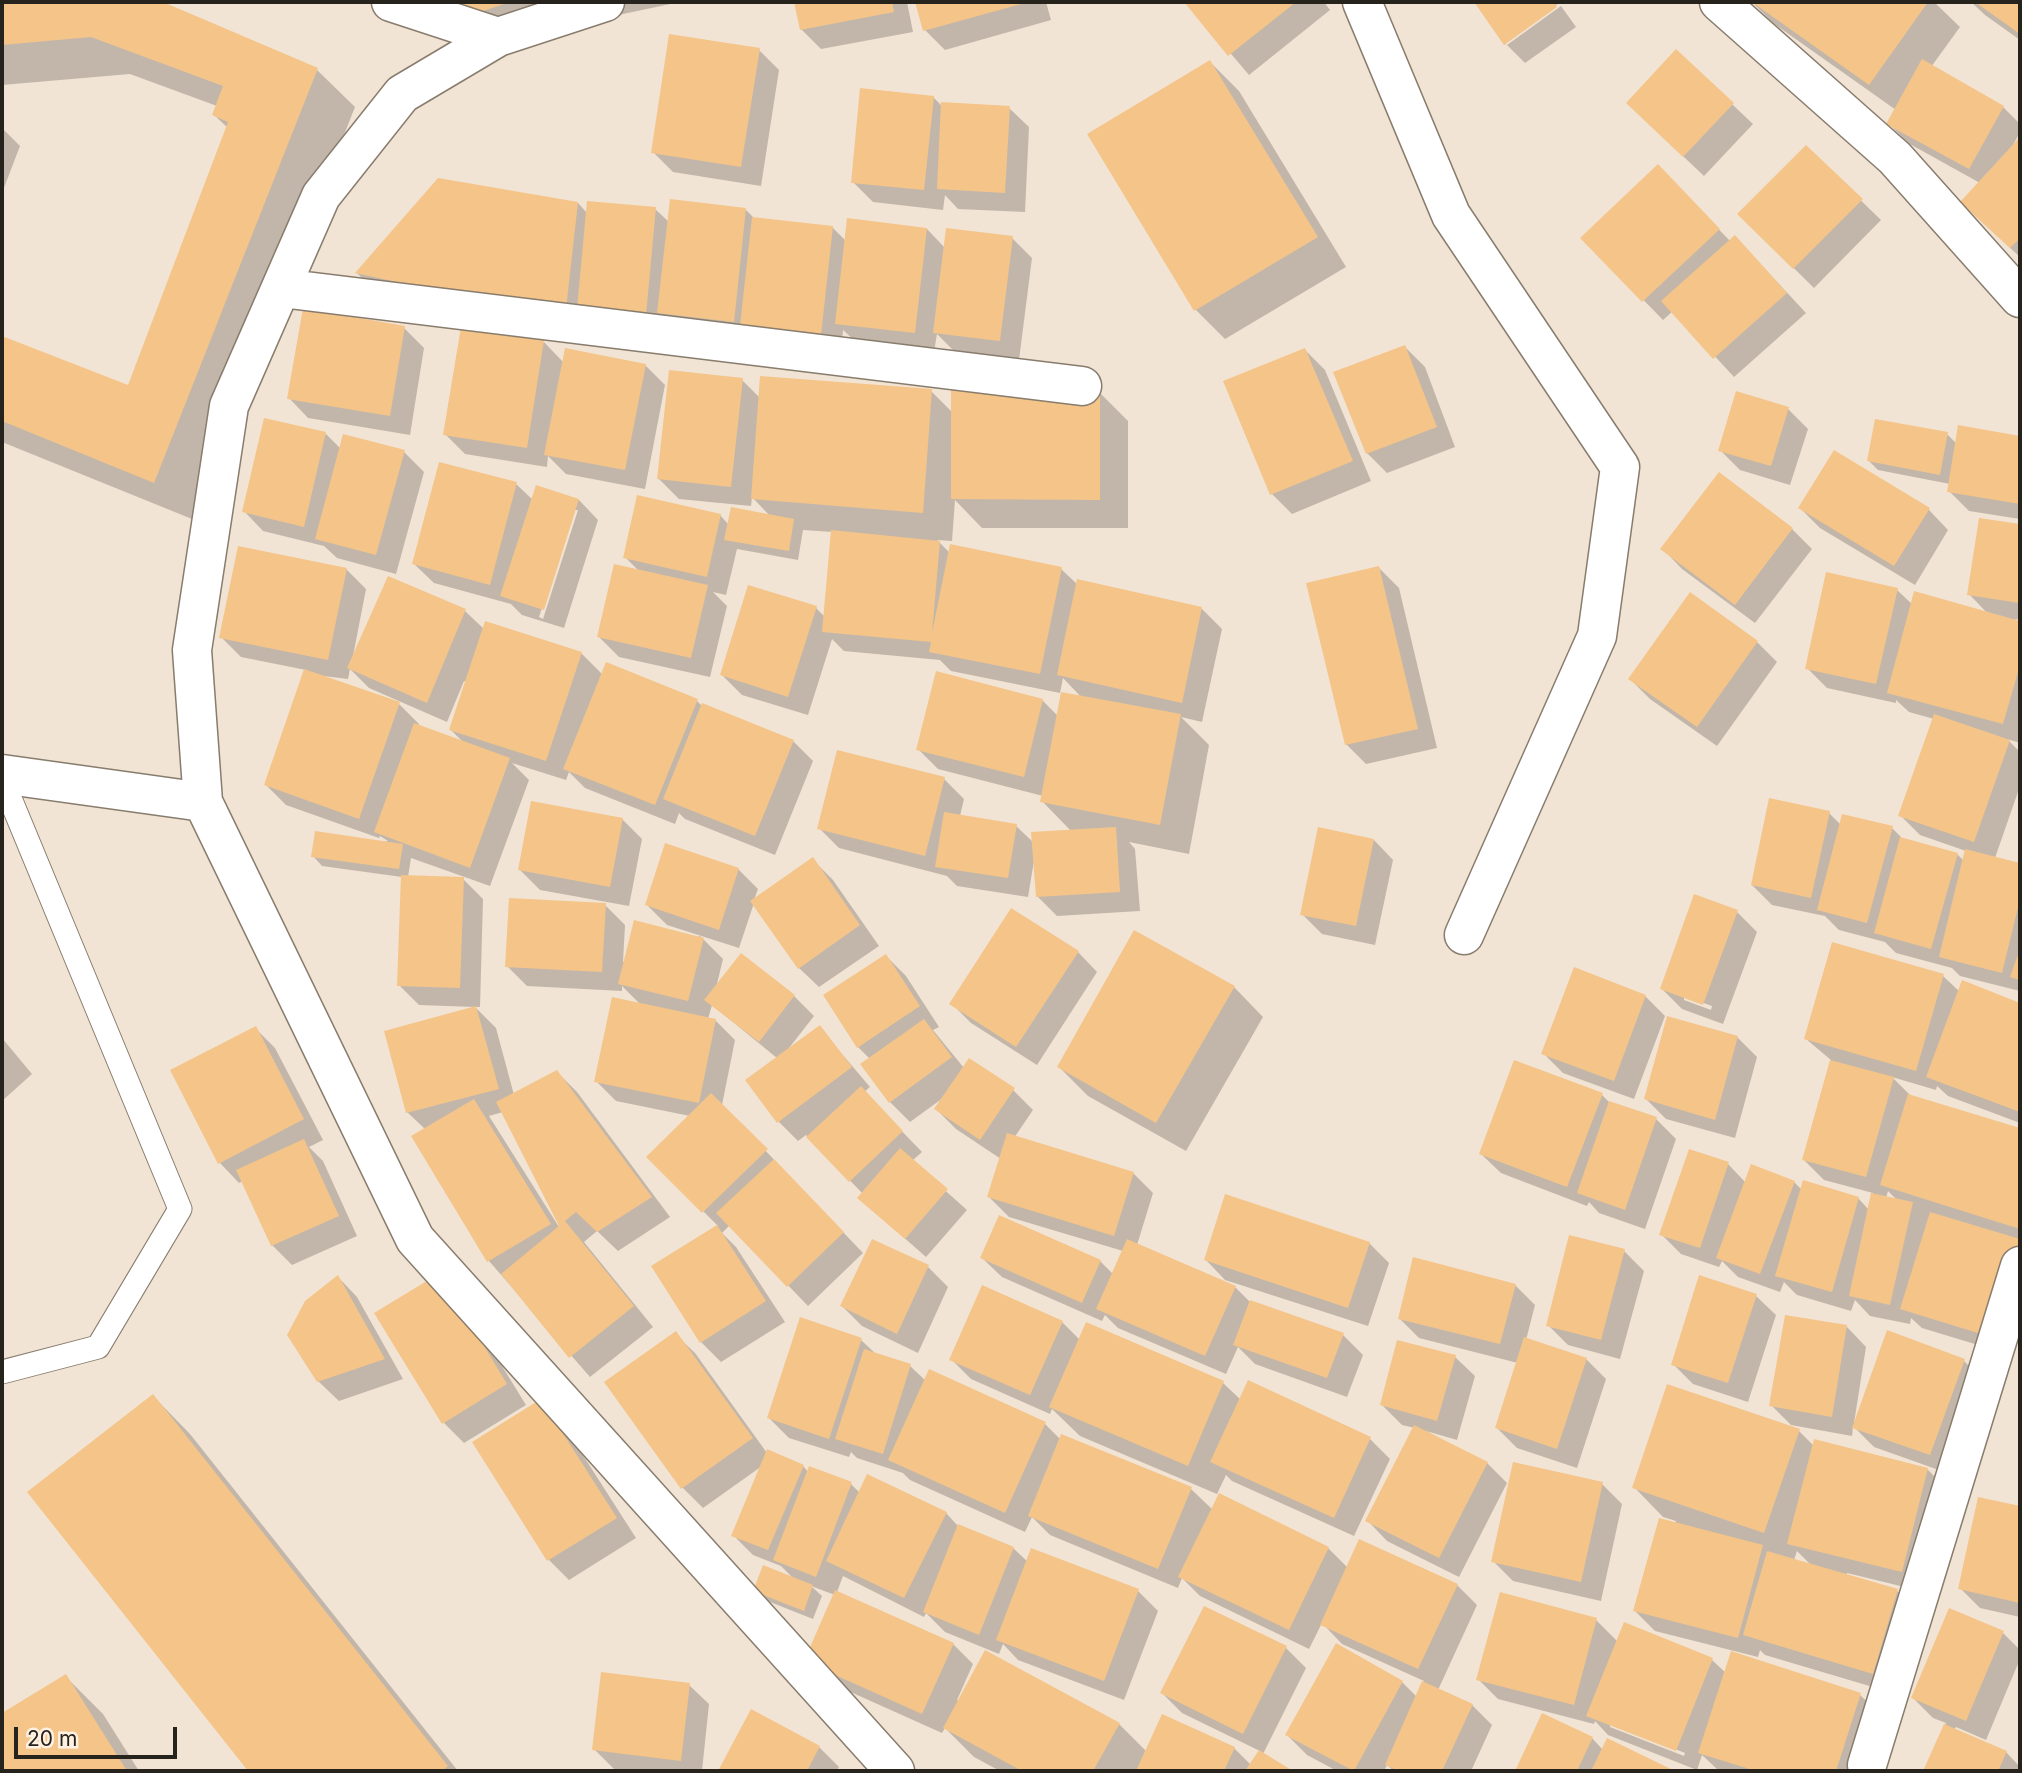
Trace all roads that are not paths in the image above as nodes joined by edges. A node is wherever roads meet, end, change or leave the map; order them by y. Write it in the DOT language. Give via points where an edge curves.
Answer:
graph roads {
  1 [pos="391,2"];
  2 [pos="604,2"];
  3 [pos="1362,2"];
  4 [pos="1719,2"];
  5 [pos="498,37"];
  6 [pos="281,288"];
  7 [pos="2020,298"];
  8 [pos="1082,386"];
  9 [pos="2,776"];
  10 [pos="203,802"];
  11 [pos="1464,935"];
  12 [pos="2020,1266"];
  13 [pos="2,1372"];
  14 [pos="1867,1765"];
  15 [pos="895,1771"];
  1 -- 5 [label="street"];
  2 -- 5 [label="street"];
  3 -- 11 [label="street" via="1451,215 1620,467 1597,636"];
  4 -- 7 [label="street" via="1895,158"];
  5 -- 6 [label="street" via="402,94 321,197"];
  6 -- 8 [label="street"];
  6 -- 10 [label="street" via="229,406 192,650"];
  9 -- 10 [label="street"];
  9 -- 13 [label="lane" via="180,1209 98,1347"];
  10 -- 15 [label="street" via="415,1239"];
  12 -- 14 [label="street"];
}
